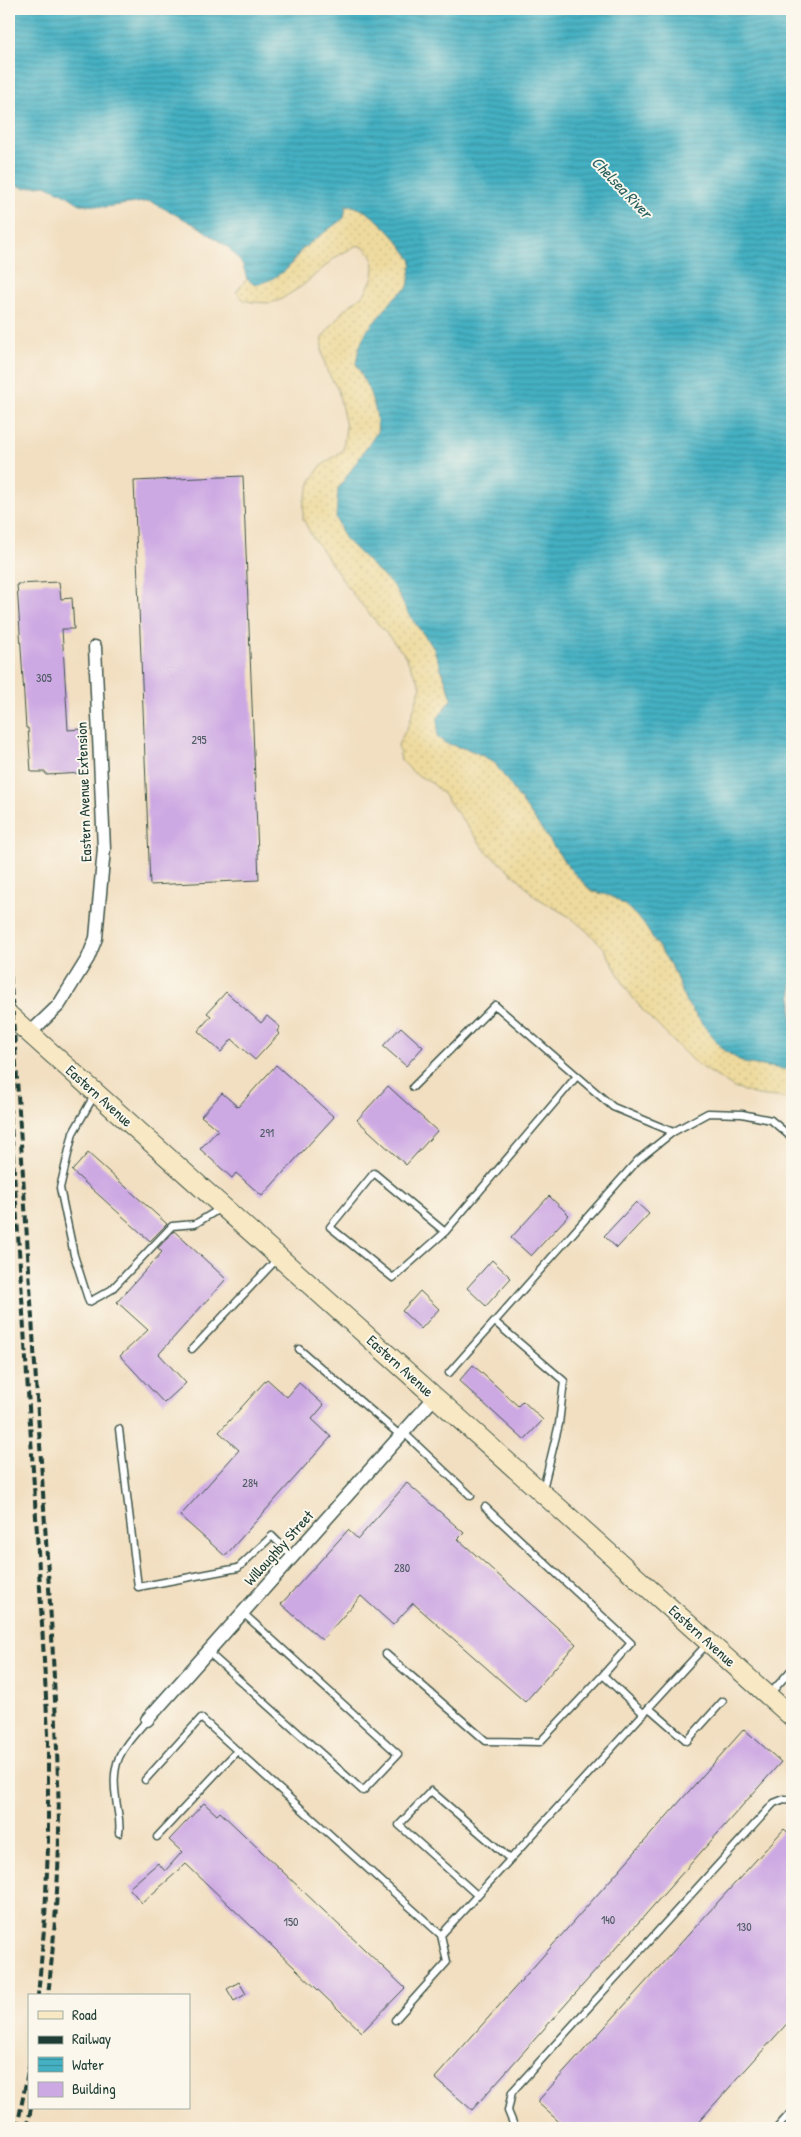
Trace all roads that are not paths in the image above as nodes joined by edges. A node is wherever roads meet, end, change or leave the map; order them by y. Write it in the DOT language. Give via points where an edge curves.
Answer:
graph roads {
  1 [pos="95,647"];
  2 [pos="9,1015"];
  3 [pos="30,1034"];
  4 [pos="577,1076"];
  5 [pos="413,1087"];
  6 [pos="96,1093"];
  7 [pos="673,1132"];
  8 [pos="792,1138"];
  9 [pos="222,1207"];
  10 [pos="445,1232"];
  11 [pos="279,1258"];
  12 [pos="495,1322"];
  13 [pos="192,1349"];
  14 [pos="299,1349"];
  15 [pos="449,1373"];
  16 [pos="435,1397"];
  17 [pos="119,1429"];
  18 [pos="402,1434"];
  19 [pos="542,1493"];
  20 [pos="471,1496"];
  21 [pos="485,1507"];
  22 [pos="293,1557"];
  23 [pos="243,1613"];
  24 [pos="709,1642"];
  25 [pos="208,1652"];
  26 [pos="386,1654"];
  27 [pos="792,1669"];
  28 [pos="603,1675"];
  29 [pos="769,1696"];
  30 [pos="723,1701"];
  31 [pos="649,1708"];
  32 [pos="644,1714"];
  33 [pos="792,1717"];
  34 [pos="148,1720"];
  35 [pos="237,1751"];
  36 [pos="146,1780"];
  37 [pos="792,1800"];
  38 [pos="119,1833"];
  39 [pos="157,1837"];
  40 [pos="510,1859"];
  41 [pos="477,1895"];
  42 [pos="441,1935"];
  43 [pos="395,2020"];
  44 [pos="792,2112"];
  45 [pos="515,2128"];
  46 [pos="777,2128"];
  1 -- 3 [label="street, Eastern Avenue Extension" via="104,849 96,938 88,958 59,1005"];
  2 -- 3 [label="main road, Eastern Avenue"];
  3 -- 6 [label="main road, Eastern Avenue"];
  4 -- 5 [label="lane" via="495,1005"];
  4 -- 7 [label="lane" via="613,1107"];
  4 -- 10 [label="lane"];
  6 -- 9 [label="main road, Eastern Avenue"];
  6 -- 9 [label="lane" via="73,1133 60,1188 74,1255 89,1302 111,1290 172,1226 196,1224"];
  7 -- 8 [label="lane" via="708,1113 742,1114 771,1120"];
  7 -- 12 [label="lane" via="638,1160"];
  9 -- 11 [label="main road, Eastern Avenue"];
  10 -- 10 [label="lane" via="374,1173 330,1227 393,1278"];
  11 -- 13 [label="lane"];
  11 -- 16 [label="main road, Eastern Avenue"];
  12 -- 15 [label="lane"];
  12 -- 19 [label="lane" via="564,1381 559,1424"];
  14 -- 18 [label="lane"];
  16 -- 18 [label="street, Willoughby Street"];
  16 -- 19 [label="main road, Eastern Avenue"];
  17 -- 22 [label="lane" via="138,1587 238,1568 272,1536"];
  18 -- 20 [label="lane"];
  18 -- 22 [label="street, Willoughby Street"];
  19 -- 24 [label="main road, Eastern Avenue"];
  21 -- 28 [label="lane" via="631,1643"];
  22 -- 23 [label="street, Willoughby Street"];
  23 -- 25 [label="street, Willoughby Street"];
  23 -- 25 [label="lane" via="398,1754 362,1791"];
  24 -- 29 [label="main road, Eastern Avenue"];
  24 -- 31 [label="lane"];
  25 -- 34 [label="street, Willoughby Street"];
  26 -- 28 [label="lane" via="486,1741 540,1742"];
  27 -- 29 [label="lane"];
  28 -- 32 [label="lane"];
  29 -- 33 [label="main road, Eastern Avenue"];
  30 -- 31 [label="lane" via="687,1742"];
  31 -- 32 [label="lane"];
  32 -- 40 [label="lane"];
  34 -- 38 [label="lane" via="120,1753 116,1764 114,1782 121,1822"];
  35 -- 36 [label="lane" via="201,1718"];
  35 -- 39 [label="lane"];
  35 -- 42 [label="lane"];
  37 -- 45 [label="lane" via="784,1798 774,1803 512,2092 508,2111"];
  40 -- 41 [label="lane"];
  40 -- 41 [label="lane" via="431,1791 399,1825"];
  41 -- 42 [label="lane"];
  42 -- 43 [label="lane" via="447,1962"];
  44 -- 46 [label="lane"];
}
